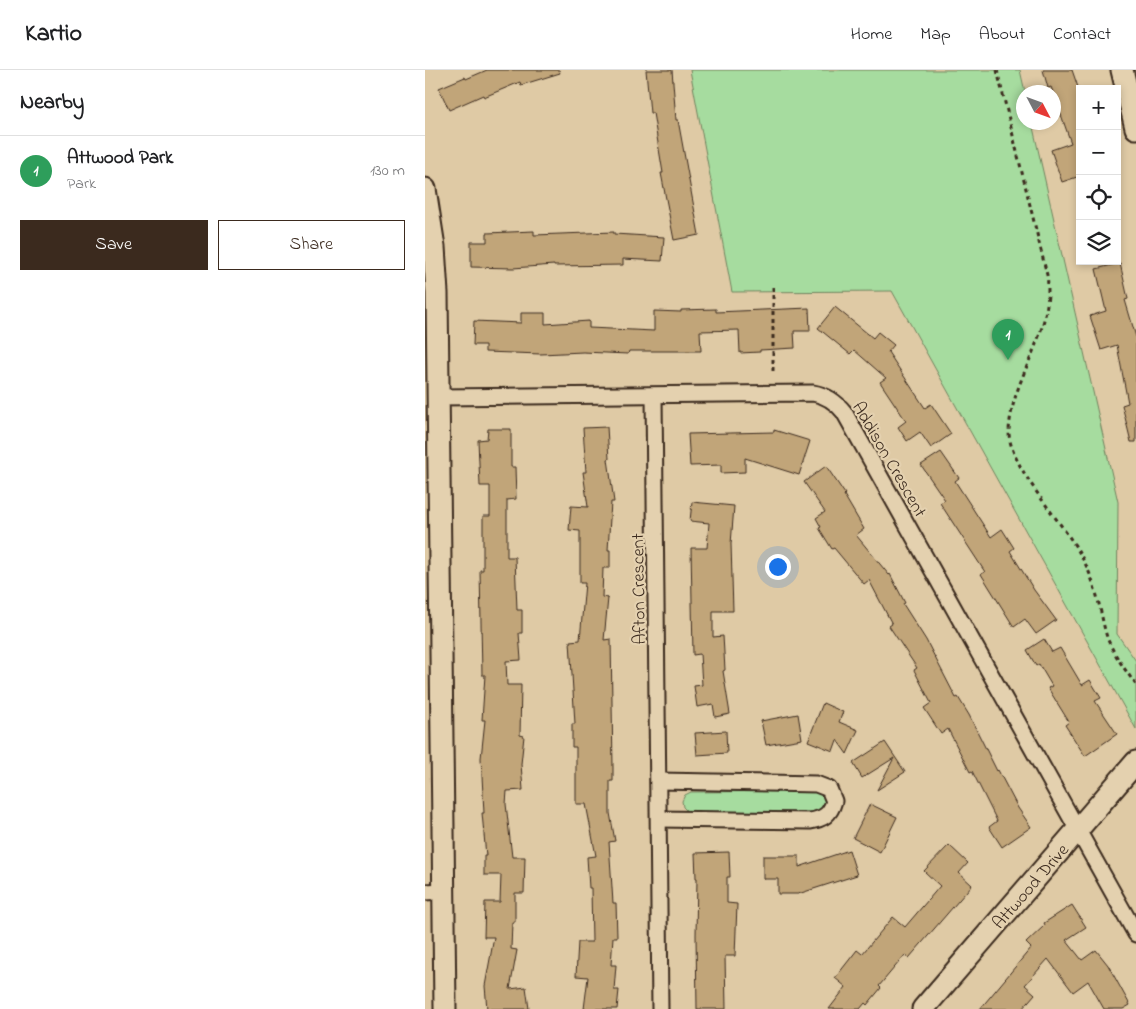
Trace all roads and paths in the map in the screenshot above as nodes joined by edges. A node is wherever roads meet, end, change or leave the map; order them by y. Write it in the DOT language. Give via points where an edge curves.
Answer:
graph roads {
  1 [pos="997,70"];
  2 [pos="1122,70"];
  3 [pos="1136,128"];
  4 [pos="425,189"];
  5 [pos="773,287"];
  6 [pos="773,375"];
  7 [pos="654,396"];
  8 [pos="439,397"];
  9 [pos="1136,685"];
  10 [pos="1136,762"];
  11 [pos="659,781"];
  12 [pos="659,820"];
  13 [pos="1078,830"];
  14 [pos="435,892"];
  15 [pos="1136,934"];
  16 [pos="445,1009"];
  17 [pos="660,1009"];
  18 [pos="923,1009"];
  1 -- 9 [label="path" via="1049,294 1039,340 1014,401 1010,442 1023,471 1082,556 1096,592 1108,640"];
  2 -- 3 [label="street"];
  4 -- 8 [label="street" via="434,246"];
  5 -- 6 [label="path"];
  7 -- 8 [label="street, Addison Crescent"];
  7 -- 11 [label="street, Afton Crescent"];
  7 -- 13 [label="street, Addison Crescent" via="813,393 840,407"];
  8 -- 14 [label="street"];
  10 -- 13 [label="street, Attwood Drive"];
  11 -- 12 [label="street, Afton Crescent"];
  11 -- 12 [label="street" via="816,784 829,789 834,801 829,814 810,821"];
  12 -- 17 [label="street, Afton Crescent"];
  13 -- 15 [label="street, Addison Crescent"];
  13 -- 18 [label="street, Attwood Drive"];
  14 -- 16 [label="street"];
}
